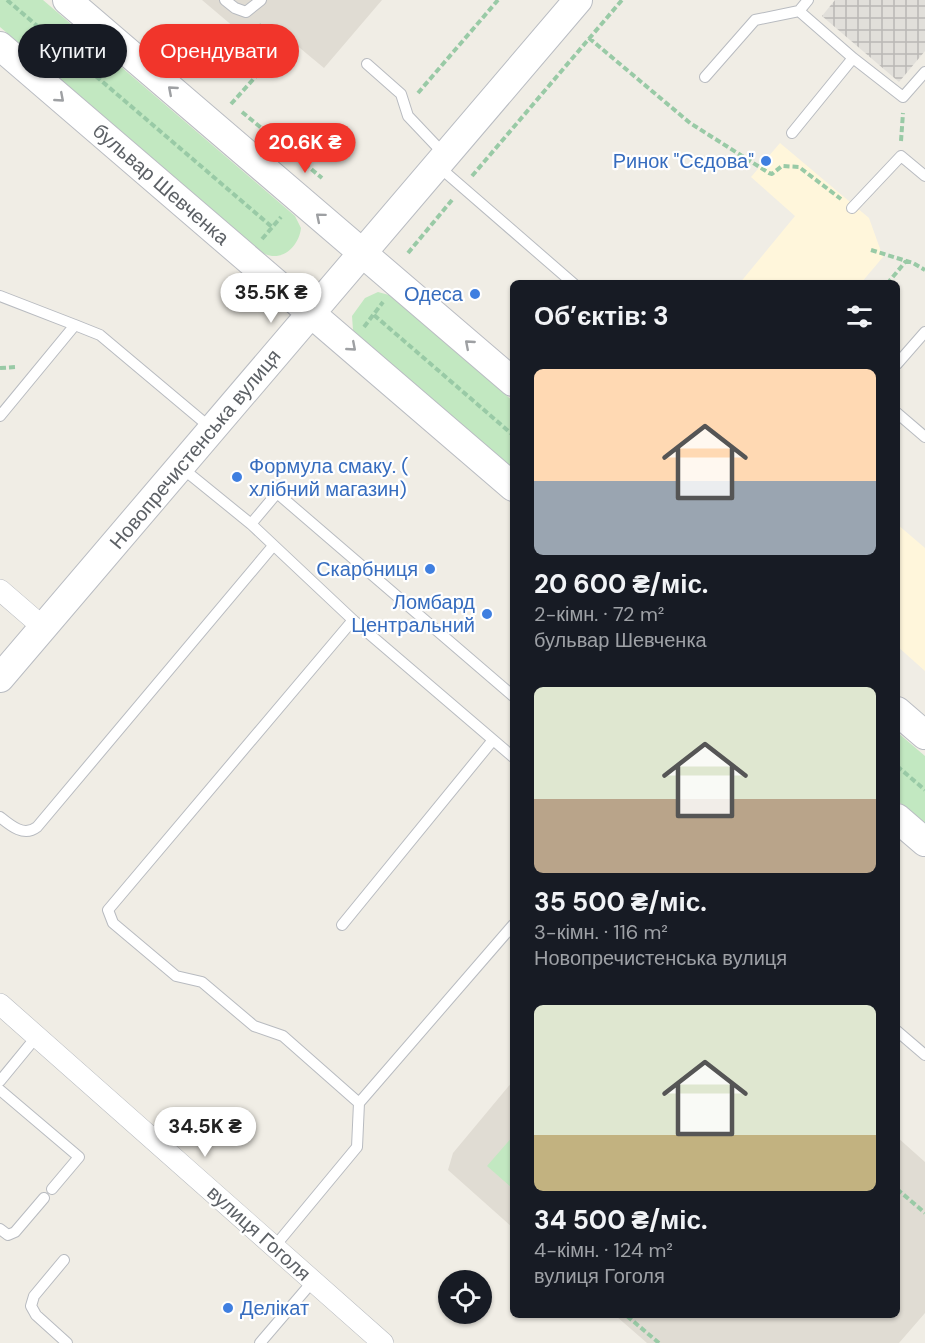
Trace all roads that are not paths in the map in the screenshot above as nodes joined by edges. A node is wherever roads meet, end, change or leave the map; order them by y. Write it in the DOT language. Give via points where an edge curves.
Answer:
graph roads {
  1 [pos="225,0"];
  2 [pos="578,0"];
  3 [pos="808,0"];
  4 [pos="258,3"];
  5 [pos="79,4"];
  6 [pos="799,11"];
  7 [pos="0,46"];
  8 [pos="853,58"];
  9 [pos="367,64"];
  10 [pos="925,72"];
  11 [pos="705,77"];
  12 [pos="792,133"];
  13 [pos="442,161"];
  14 [pos="925,176"];
  15 [pos="852,208"];
  16 [pos="362,253"];
  17 [pos="569,280"];
  18 [pos="0,296"];
  19 [pos="311,311"];
  20 [pos="75,325"];
  21 [pos="925,332"];
  22 [pos="900,361"];
  23 [pos="510,379"];
  24 [pos="900,415"];
  25 [pos="0,416"];
  26 [pos="212,429"];
  27 [pos="925,436"];
  28 [pos="180,467"];
  29 [pos="510,484"];
  30 [pos="251,524"];
  31 [pos="273,546"];
  32 [pos="0,590"];
  33 [pos="353,620"];
  34 [pos="44,628"];
  35 [pos="0,678"];
  36 [pos="510,693"];
  37 [pos="900,714"];
  38 [pos="925,735"];
  39 [pos="493,740"];
  40 [pos="510,754"];
  41 [pos="0,817"];
  42 [pos="900,821"];
  43 [pos="925,842"];
  44 [pos="342,925"];
  45 [pos="510,928"];
  46 [pos="0,1004"];
  47 [pos="900,1034"];
  48 [pos="37,1036"];
  49 [pos="925,1055"];
  50 [pos="0,1082"];
  51 [pos="0,1090"];
  52 [pos="359,1103"];
  53 [pos="52,1189"];
  54 [pos="44,1198"];
  55 [pos="0,1229"];
  56 [pos="275,1246"];
  57 [pos="64,1260"];
  58 [pos="312,1281"];
  59 [pos="67,1343"];
  60 [pos="260,1343"];
  61 [pos="383,1343"];
  1 -- 4 [label="lane" via="246,12"];
  2 -- 13 [label="main road, Новопречистенська вулиця"];
  3 -- 6 [label="lane"];
  16 -- 5 [label="main road, one-way"];
  6 -- 8 [label="lane"];
  6 -- 11 [label="lane" via="755,20"];
  7 -- 19 [label="main road, бульвар Шевченка, one-way"];
  8 -- 10 [label="lane" via="903,97"];
  8 -- 12 [label="lane"];
  9 -- 13 [label="lane" via="401,94 411,119"];
  13 -- 16 [label="main road, Новопречистенська вулиця"];
  13 -- 17 [label="lane" via="463,187"];
  14 -- 15 [label="lane" via="901,156"];
  16 -- 19 [label="main road, Новопречистенська вулиця"];
  23 -- 16 [label="main road, one-way"];
  18 -- 20 [label="lane"];
  19 -- 26 [label="main road, Новопречистенська вулиця"];
  19 -- 29 [label="main road, бульвар Шевченка, one-way"];
  20 -- 25 [label="lane"];
  20 -- 26 [label="lane" via="100,335"];
  21 -- 22 [label="lane"];
  24 -- 27 [label="lane"];
  26 -- 28 [label="main road, Новопречистенська вулиця"];
  28 -- 30 [label="lane"];
  28 -- 34 [label="main road, Новопречистенська вулиця"];
  30 -- 31 [label="lane"];
  30 -- 36 [label="lane" via="277,493"];
  31 -- 33 [label="lane"];
  31 -- 41 [label="lane" via="37,827 22,831"];
  32 -- 34 [label="street"];
  33 -- 39 [label="lane"];
  33 -- 52 [label="lane" via="108,910 113,923 176,976 202,982 254,1026 282,1036"];
  34 -- 35 [label="main road, Новопречистенська вулиця"];
  37 -- 38 [label="main road"];
  39 -- 40 [label="lane"];
  39 -- 44 [label="lane"];
  42 -- 43 [label="main road"];
  45 -- 52 [label="lane"];
  46 -- 48 [label="street, вулиця Гоголя"];
  47 -- 49 [label="lane"];
  48 -- 50 [label="lane"];
  48 -- 56 [label="street, вулиця Гоголя"];
  51 -- 53 [label="lane" via="79,1157"];
  52 -- 56 [label="lane" via="357,1147"];
  54 -- 55 [label="lane" via="15,1232 8,1235"];
  56 -- 58 [label="street, вулиця Гоголя"];
  57 -- 59 [label="lane" via="34,1296 31,1306 36,1316"];
  58 -- 60 [label="lane"];
  58 -- 61 [label="street, вулиця Гоголя"];
}
